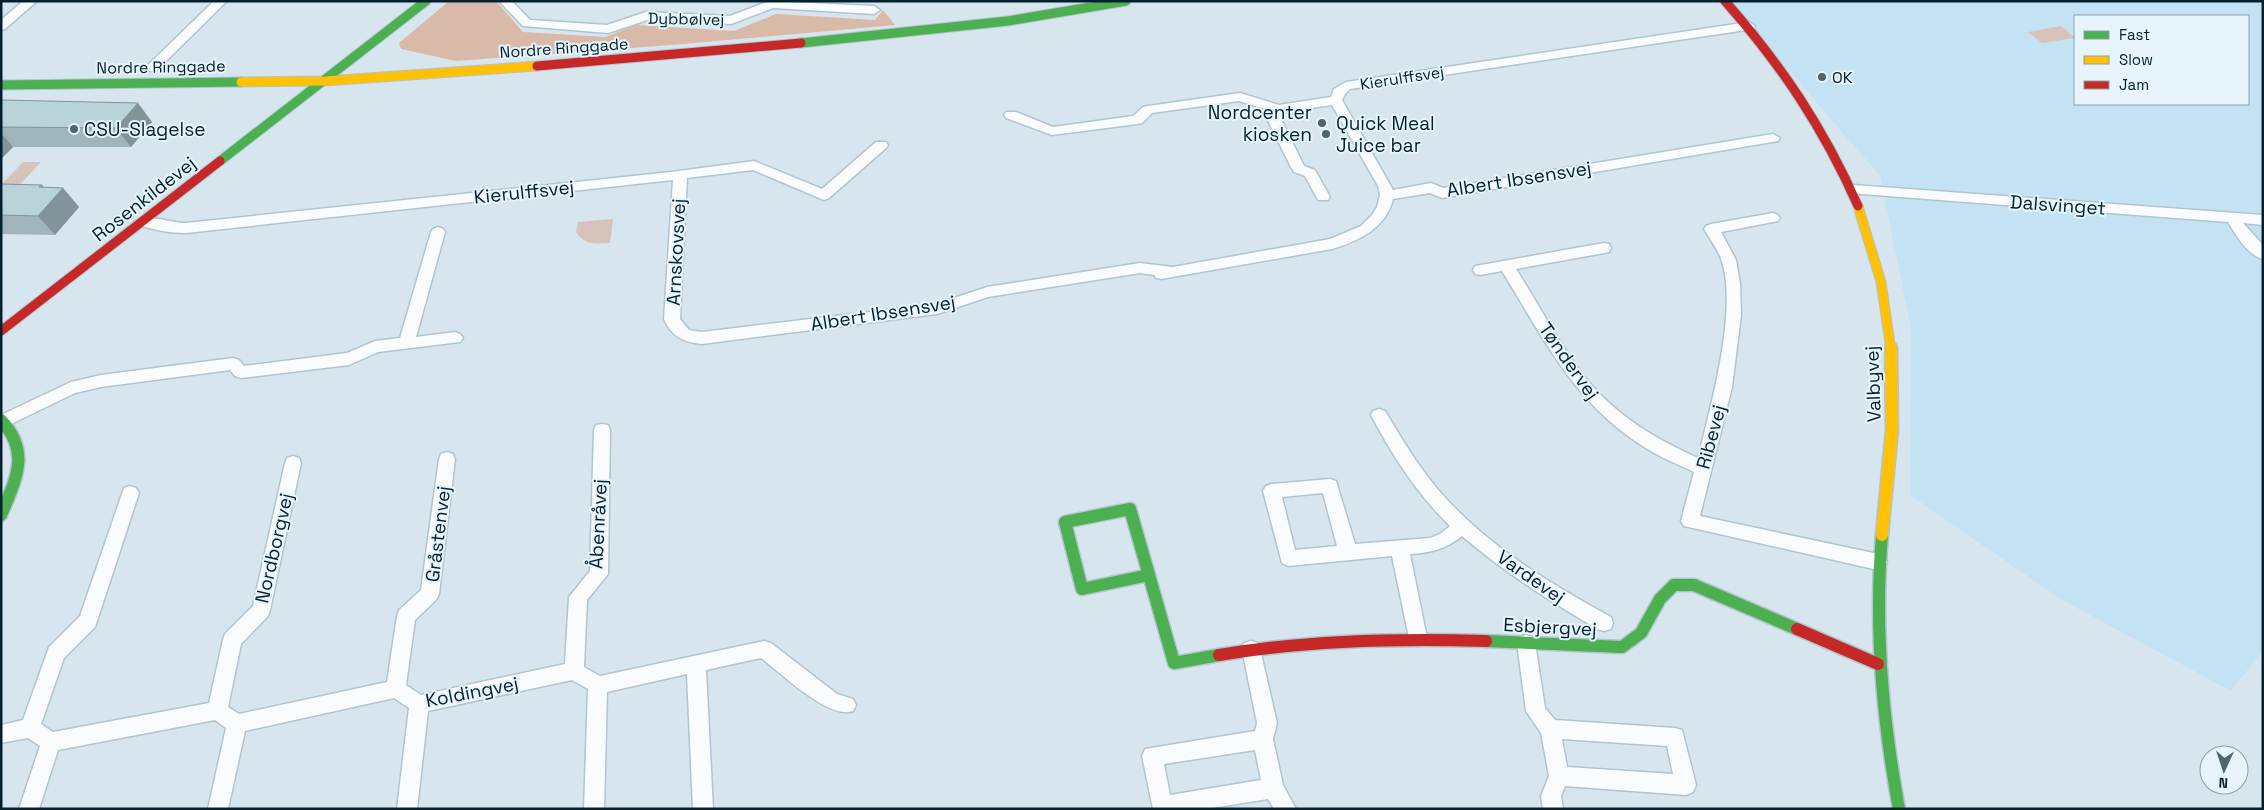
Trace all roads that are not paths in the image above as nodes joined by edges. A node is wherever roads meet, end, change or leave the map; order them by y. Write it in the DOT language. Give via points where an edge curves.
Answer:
graph roads {
  1 [pos="31,1"];
  2 [pos="221,1"];
  3 [pos="426,1"];
  4 [pos="505,1"];
  5 [pos="1126,1"];
  6 [pos="1726,1"];
  7 [pos="874,10"];
  8 [pos="1,26"];
  9 [pos="1749,26"];
  10 [pos="152,68"];
  11 [pos="325,80"];
  12 [pos="1,85"];
  13 [pos="1336,100"];
  14 [pos="1278,109"];
  15 [pos="1011,115"];
  16 [pos="1772,138"];
  17 [pos="881,145"];
  18 [pos="680,174"];
  19 [pos="1854,190"];
  20 [pos="1387,195"];
  21 [pos="1323,197"];
  22 [pos="1773,218"];
  23 [pos="2232,218"];
  24 [pos="2263,220"];
  25 [pos="144,222"];
  26 [pos="438,232"];
  27 [pos="1604,248"];
  28 [pos="2263,254"];
  29 [pos="1506,266"];
  30 [pos="1480,270"];
  31 [pos="676,330"];
  32 [pos="1,331"];
  33 [pos="455,338"];
  34 [pos="406,344"];
  35 [pos="1379,415"];
  36 [pos="2,420"];
  37 [pos="602,430"];
  38 [pos="447,459"];
  39 [pos="293,463"];
  40 [pos="1702,468"];
  41 [pos="130,493"];
  42 [pos="1,515"];
  43 [pos="1462,526"];
  44 [pos="1400,549"];
  45 [pos="1348,552"];
  46 [pos="1878,562"];
  47 [pos="1149,575"];
  48 [pos="1604,623"];
  49 [pos="1418,638"];
  50 [pos="1526,643"];
  51 [pos="1251,649"];
  52 [pos="696,664"];
  53 [pos="1878,664"];
  54 [pos="574,671"];
  55 [pos="598,685"];
  56 [pos="396,689"];
  57 [pos="419,704"];
  58 [pos="846,706"];
  59 [pos="217,711"];
  60 [pos="237,724"];
  61 [pos="30,728"];
  62 [pos="1550,729"];
  63 [pos="1,734"];
  64 [pos="1262,739"];
  65 [pos="51,742"];
  66 [pos="1559,776"];
  67 [pos="1273,788"];
  68 [pos="29,809"];
  69 [pos="218,809"];
  70 [pos="407,809"];
  71 [pos="594,809"];
  72 [pos="703,809"];
  73 [pos="1286,809"];
  74 [pos="1553,809"];
  75 [pos="1899,809"];
  1 -- 8 [label="street"];
  2 -- 10 [label="street"];
  3 -- 11 [label="street, Rosenkildevej"];
  4 -- 7 [label="street, Dybbølvej" via="527,23 608,29 646,16 731,20 772,4"];
  5 -- 11 [label="street, Nordre Ringgade" via="1008,20 655,58"];
  6 -- 9 [label="street, Valbyvej"];
  9 -- 13 [label="street, Kierulffsvej" via="1346,86 1338,92"];
  9 -- 19 [label="street, Valbyvej" via="1815,115"];
  11 -- 12 [label="street, Nordre Ringgade"];
  11 -- 25 [label="street, Rosenkildevej"];
  13 -- 14 [label="street, Kierulffsvej"];
  13 -- 20 [label="street" via="1386,186"];
  14 -- 15 [label="street, Kierulffsvej" via="1240,97 1148,110 1137,120 1052,131"];
  14 -- 21 [label="street" via="1274,119 1299,170 1310,173"];
  16 -- 20 [label="street, Albert Ibsensvej" via="1442,193 1432,188"];
  17 -- 18 [label="street, Kierulffsvej" via="824,195 754,165"];
  18 -- 25 [label="street, Kierulffsvej" via="186,228"];
  18 -- 31 [label="street, Arnskovsvej" via="672,319"];
  19 -- 23 [label="street, Dalsvinget"];
  19 -- 46 [label="street, Valbyvej" via="1876,261 1888,323 1892,367 1894,419"];
  20 -- 31 [label="street, Albert Ibsensvej" via="1384,207 1366,229 1332,244 1122,281 1090,277 987,292 944,307 919,311 702,338 685,337"];
  22 -- 40 [label="street, Ribevej" via="1711,229 1729,260 1733,315 1724,387"];
  23 -- 24 [label="street, Dalsvinget"];
  23 -- 28 [label="street"];
  25 -- 32 [label="street, Rosenkildevej"];
  26 -- 34 [label="street"];
  27 -- 29 [label="street"];
  29 -- 30 [label="street"];
  29 -- 40 [label="street, Tøndervej" via="1573,373 1591,395 1616,419 1652,444"];
  33 -- 34 [label="street"];
  34 -- 36 [label="street" via="375,347 349,359 240,372 233,364 101,380 71,388"];
  35 -- 43 [label="street, Vardevej" via="1403,457"];
  36 -- 42 [label="street" via="16,437 19,460"];
  37 -- 54 [label="street, Åbenråvej" via="599,574 578,597"];
  38 -- 56 [label="street, Gråstenvej" via="430,594 406,616"];
  39 -- 59 [label="street, Nordborgvej" via="261,610 232,640"];
  40 -- 46 [label="street, Ribevej" via="1690,521"];
  41 -- 61 [label="street" via="88,622 56,653"];
  43 -- 44 [label="street" via="1446,539 1431,545"];
  43 -- 48 [label="street, Vardevej" via="1545,590"];
  44 -- 45 [label="street"];
  44 -- 49 [label="street"];
  45 -- 45 [label="street" via="1288,558 1272,491 1330,486"];
  46 -- 53 [label="street, Valbyvej"];
  47 -- 47 [label="street" via="1130,510 1065,522 1082,589"];
  47 -- 51 [label="street, Esbjergvej" via="1174,663"];
  49 -- 50 [label="street, Esbjergvej"];
  49 -- 51 [label="street, Esbjergvej"];
  50 -- 53 [label="street, Esbjergvej" via="1612,648 1631,645 1642,635 1669,588 1684,584 1694,585"];
  50 -- 62 [label="street" via="1536,711"];
  51 -- 64 [label="street" via="1267,723"];
  52 -- 55 [label="street"];
  52 -- 58 [label="street" via="764,649 832,701"];
  52 -- 72 [label="street"];
  53 -- 75 [label="street, Valbyvej" via="1886,740"];
  54 -- 55 [label="street"];
  54 -- 57 [label="street, Koldingvej"];
  55 -- 71 [label="street"];
  56 -- 57 [label="street, Koldingvej"];
  56 -- 60 [label="street, Koldingvej"];
  57 -- 70 [label="street"];
  59 -- 60 [label="street"];
  59 -- 65 [label="street"];
  60 -- 69 [label="street"];
  61 -- 63 [label="street"];
  61 -- 65 [label="street"];
  62 -- 66 [label="street"];
  62 -- 66 [label="street" via="1675,737 1686,785"];
  64 -- 67 [label="street"];
  64 -- 67 [label="street" via="1152,756 1162,806"];
  65 -- 68 [label="street"];
  66 -- 74 [label="street" via="1551,796"];
  67 -- 73 [label="street"];
}
